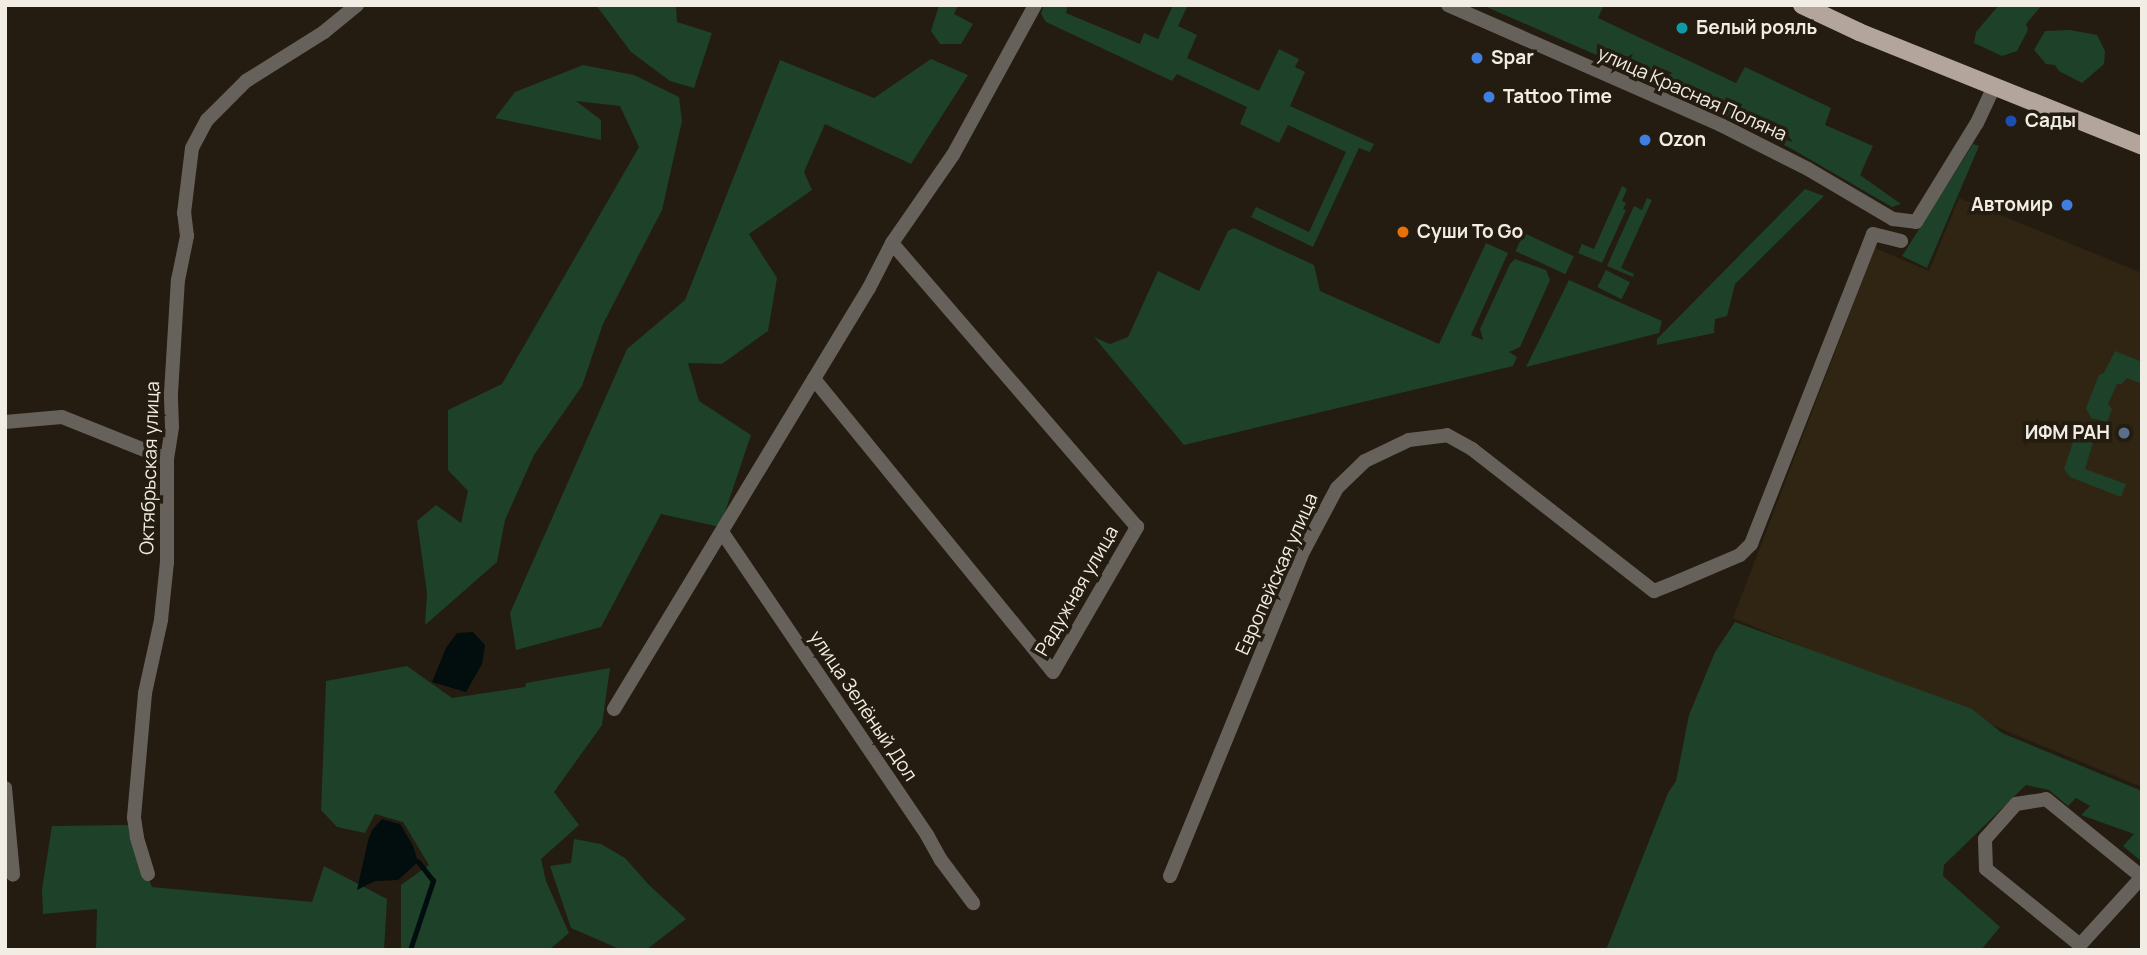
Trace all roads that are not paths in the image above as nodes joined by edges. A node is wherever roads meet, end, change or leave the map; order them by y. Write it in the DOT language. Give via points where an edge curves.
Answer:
graph roads {
  1 [pos="357,5"];
  2 [pos="1035,5"];
  3 [pos="1448,5"];
  4 [pos="1802,5"];
  5 [pos="1994,87"];
  6 [pos="2142,146"];
  7 [pos="1901,241"];
  8 [pos="892,243"];
  9 [pos="814,379"];
  10 [pos="5,422"];
  11 [pos="167,459"];
  12 [pos="722,532"];
  13 [pos="614,709"];
  14 [pos="5,789"];
  15 [pos="148,874"];
  16 [pos="13,875"];
  17 [pos="1170,876"];
  18 [pos="2142,877"];
  19 [pos="973,903"];
  1 -- 11 [label="street, Октябрьская улица" via="324,32 246,81 207,120 192,148"];
  2 -- 8 [label="street" via="953,155"];
  3 -- 5 [label="street, улица Красная Поляна" via="1721,125 1893,219 1916,222"];
  4 -- 5 [label="main road"];
  5 -- 6 [label="main road"];
  7 -- 17 [label="street, Европейская улица" via="1873,234 1751,544 1740,555 1654,591 1472,449 1447,435 1409,440 1365,461 1337,488 1304,550"];
  8 -- 9 [label="street"];
  8 -- 9 [label="street, Радужная улица" via="1136,527 1053,672"];
  9 -- 12 [label="street"];
  10 -- 11 [label="street" via="62,417"];
  11 -- 15 [label="street, Октябрьская улица" via="167,562 161,620 145,693 134,817"];
  12 -- 13 [label="street"];
  12 -- 19 [label="street, улица Зелёный Дол"];
  14 -- 16 [label="street"];
  18 -- 18 [label="street" via="2046,799 2016,804 1985,839 1986,869 2080,945"];
}
